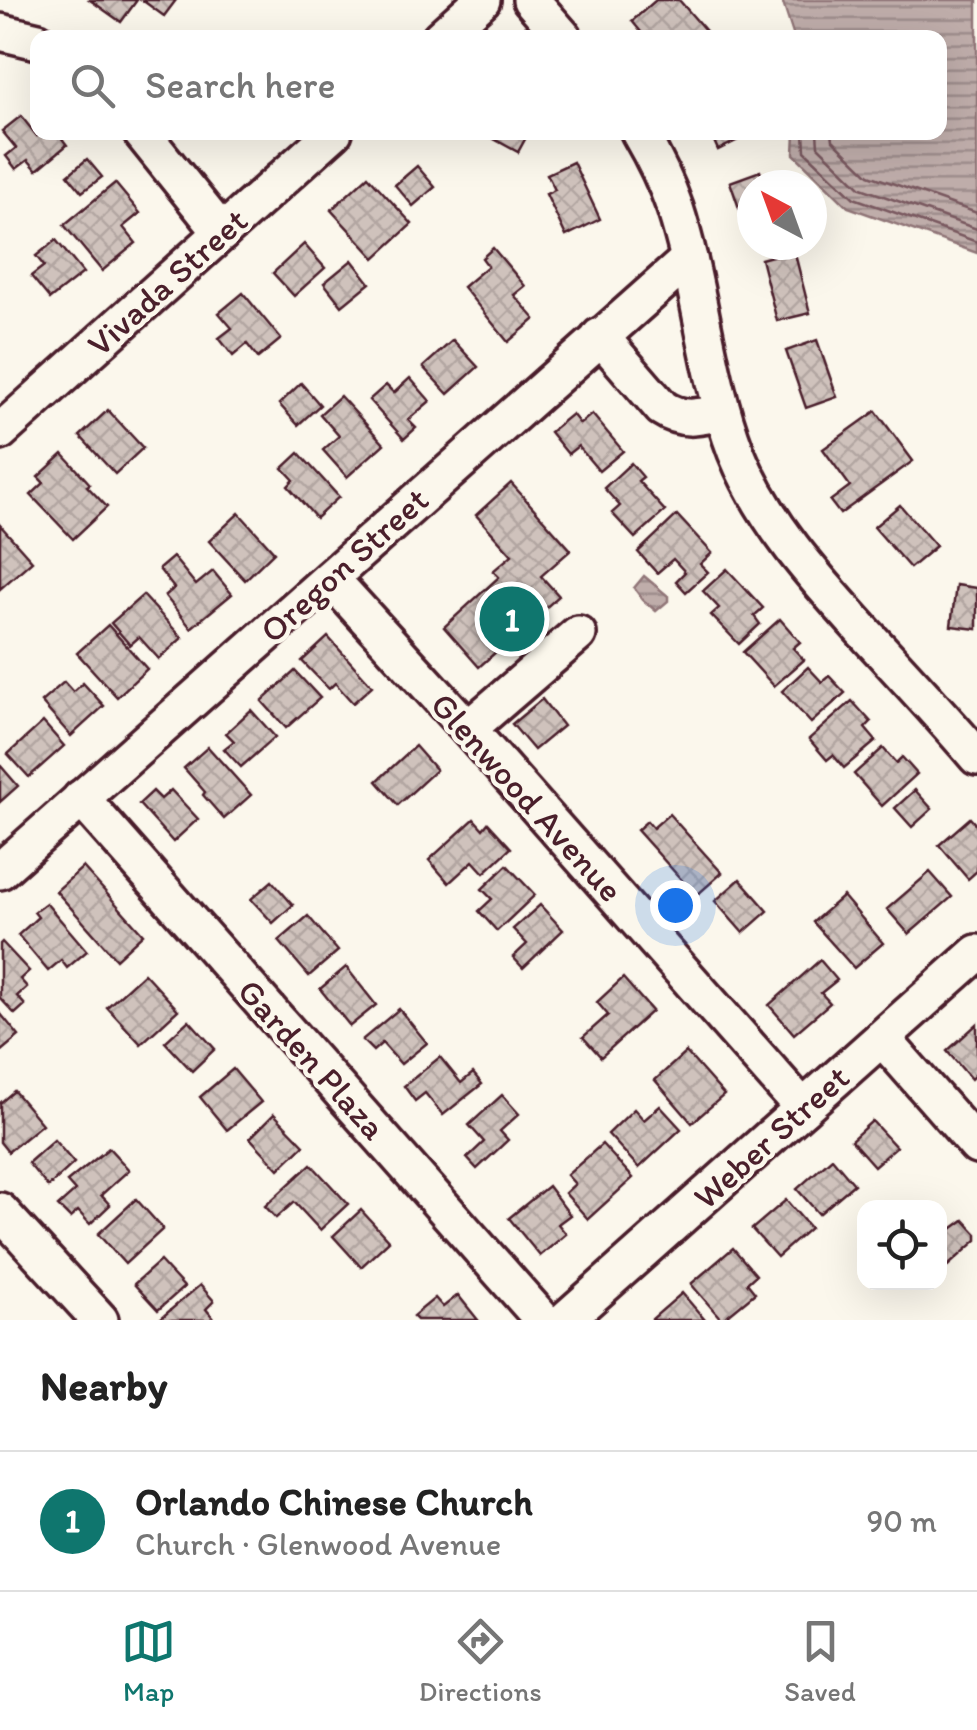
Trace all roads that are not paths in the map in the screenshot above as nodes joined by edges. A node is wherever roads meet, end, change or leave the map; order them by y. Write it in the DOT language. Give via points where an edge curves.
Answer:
graph roads {
  1 [pos="482,0"];
  2 [pos="531,0"];
  3 [pos="449,30"];
  4 [pos="557,30"];
  5 [pos="0,32"];
  6 [pos="30,39"];
  7 [pos="147,140"];
  8 [pos="325,140"];
  9 [pos="643,140"];
  10 [pos="222,233"];
  11 [pos="689,259"];
  12 [pos="600,336"];
  13 [pos="722,412"];
  14 [pos="0,432"];
  15 [pos="330,578"];
  16 [pos="578,634"];
  17 [pos="468,729"];
  18 [pos="973,744"];
  19 [pos="81,798"];
  20 [pos="0,872"];
  21 [pos="977,953"];
  22 [pos="882,1038"];
  23 [pos="803,1108"];
  24 [pos="977,1146"];
  25 [pos="0,1211"];
  26 [pos="100,1320"];
  27 [pos="543,1320"];
  28 [pos="565,1320"];
  1 -- 3 [label="street"];
  2 -- 4 [label="street"];
  5 -- 6 [label="street"];
  7 -- 10 [label="street"];
  8 -- 10 [label="street, Vivada Street"];
  9 -- 11 [label="street"];
  10 -- 14 [label="street, Vivada Street"];
  11 -- 12 [label="street, Oregon Street"];
  11 -- 13 [label="street"];
  12 -- 13 [label="street" via="675,417"];
  12 -- 15 [label="street, Oregon Street"];
  13 -- 18 [label="street" via="777,527 818,581"];
  15 -- 17 [label="street, Glenwood Avenue"];
  15 -- 19 [label="street, Oregon Street"];
  16 -- 17 [label="street"];
  17 -- 23 [label="street, Glenwood Avenue"];
  19 -- 20 [label="street, Oregon Street"];
  19 -- 27 [label="street, Garden Plaza"];
  21 -- 22 [label="street, Weber Street"];
  22 -- 23 [label="street, Weber Street"];
  22 -- 24 [label="street"];
  23 -- 28 [label="street, Weber Street"];
  25 -- 26 [label="street"];
}
